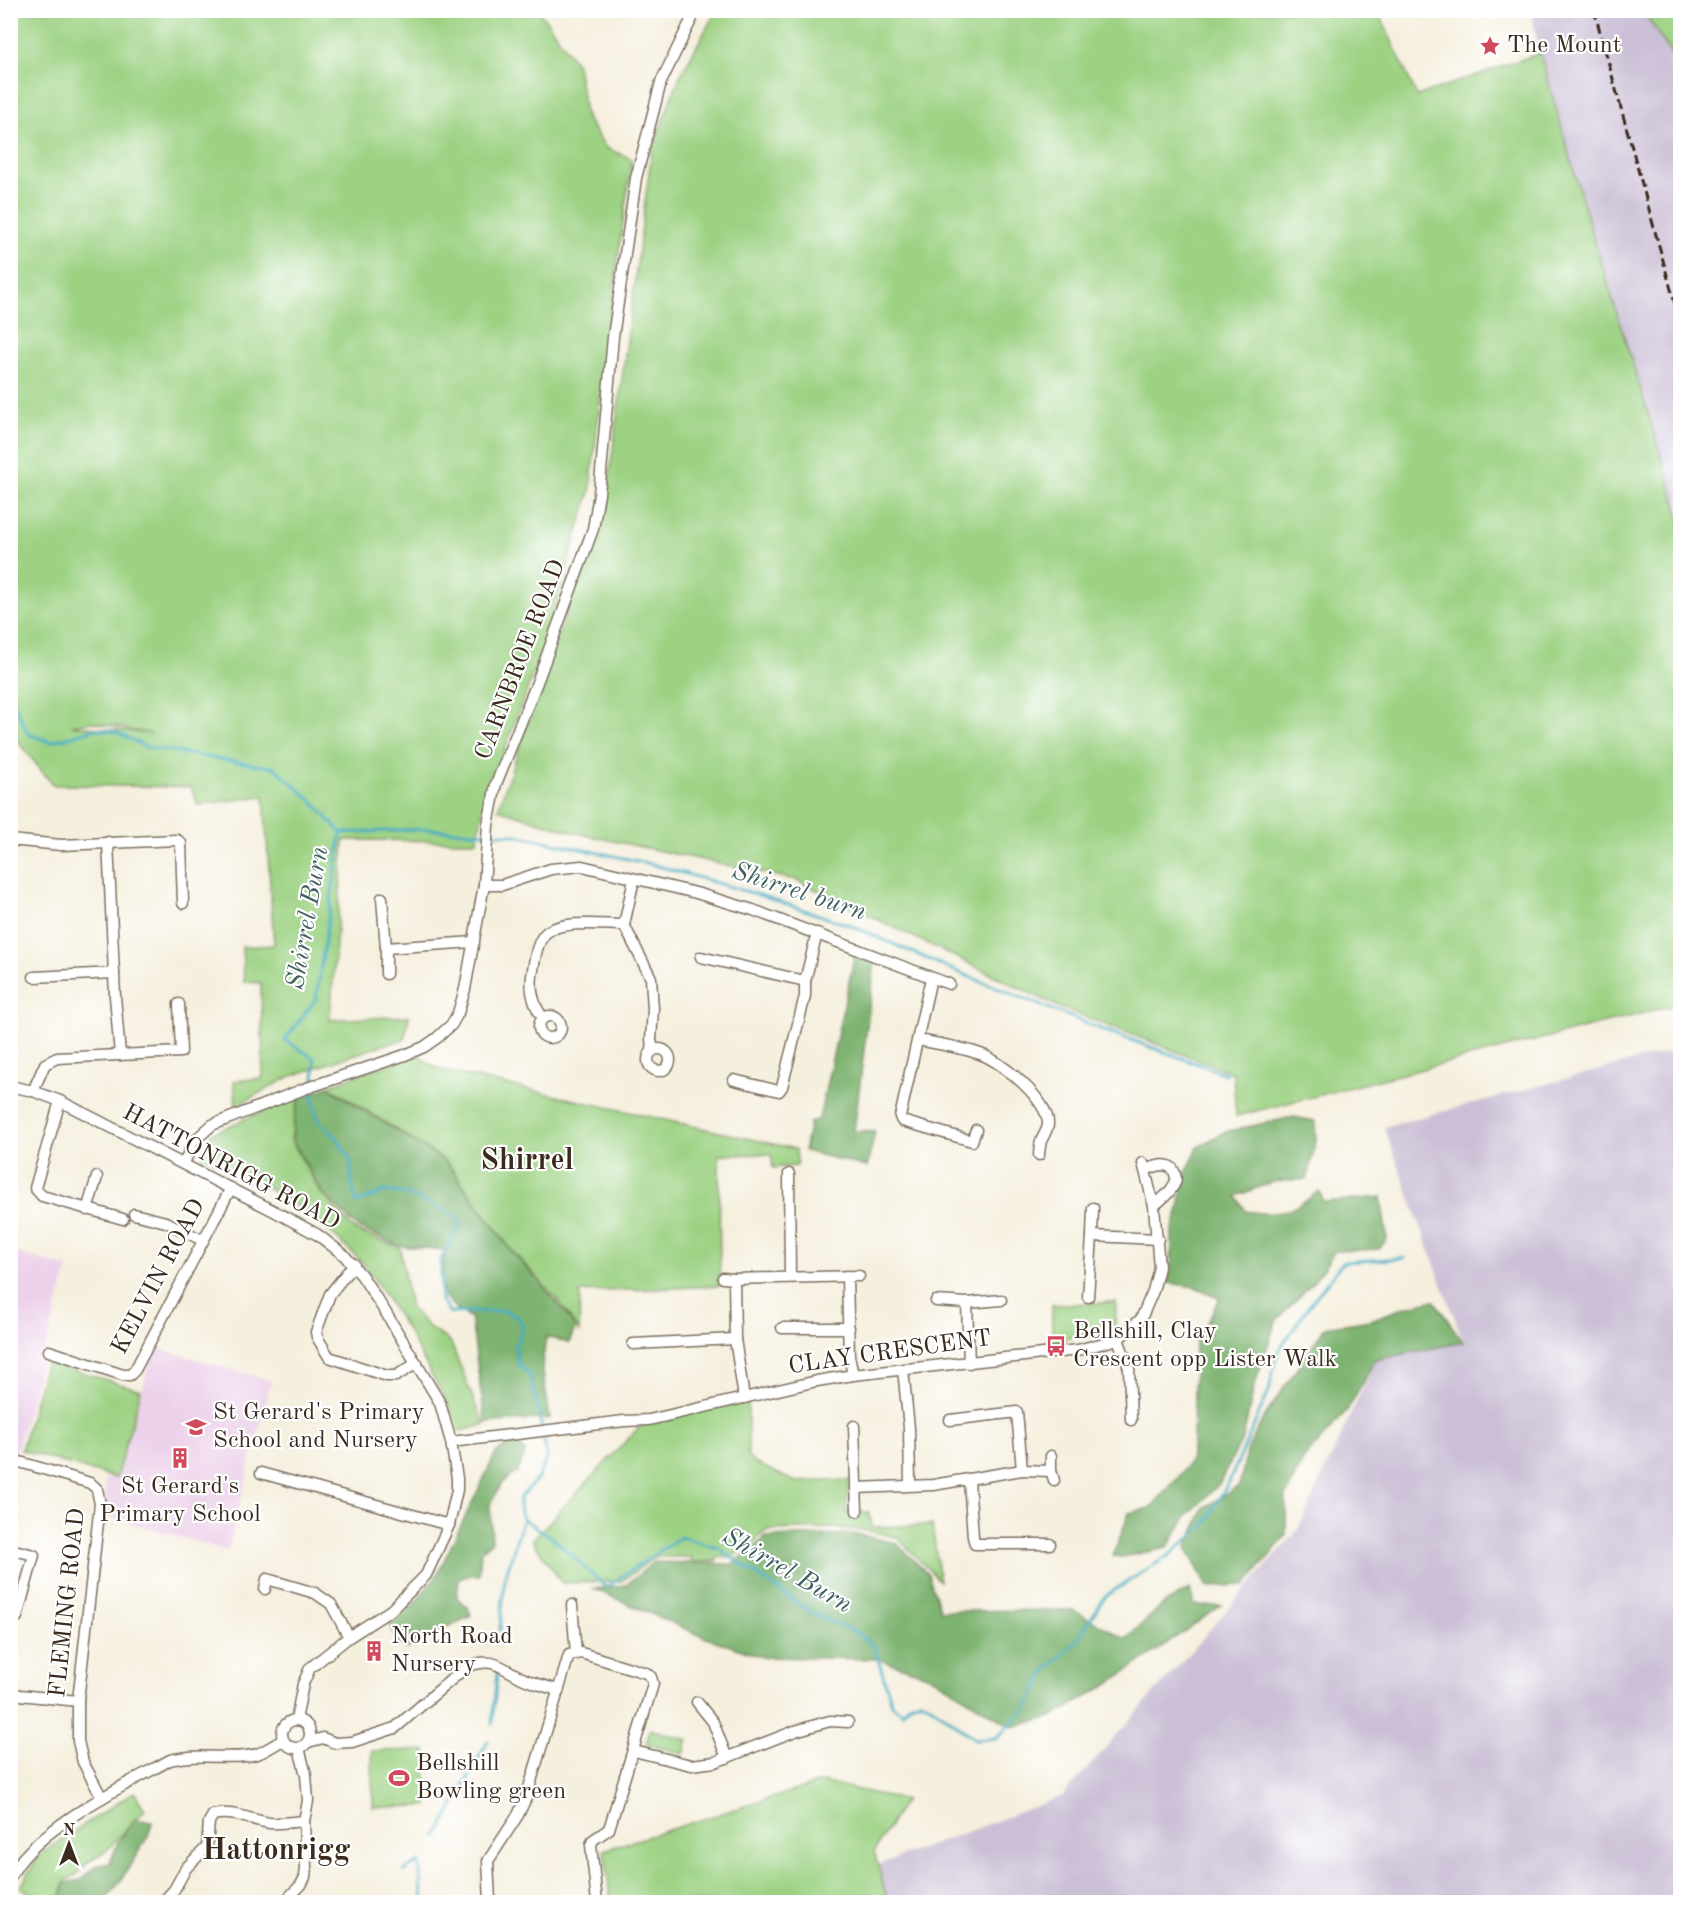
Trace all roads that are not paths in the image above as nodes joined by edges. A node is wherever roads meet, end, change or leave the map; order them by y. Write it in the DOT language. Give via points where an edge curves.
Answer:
graph roads {
  1 [pos="696,10"];
  2 [pos="10,840"];
  3 [pos="108,842"];
  4 [pos="634,879"];
  5 [pos="484,885"];
  6 [pos="382,898"];
  7 [pos="183,903"];
  8 [pos="624,925"];
  9 [pos="817,933"];
  10 [pos="474,942"];
  11 [pos="386,948"];
  12 [pos="701,957"];
  13 [pos="114,973"];
  14 [pos="386,974"];
  15 [pos="34,977"];
  16 [pos="931,978"];
  17 [pos="805,981"];
  18 [pos="949,984"];
  19 [pos="179,1004"];
  20 [pos="543,1018"];
  21 [pos="918,1040"];
  22 [pos="653,1050"];
  23 [pos="120,1055"];
  24 [pos="734,1080"];
  25 [pos="10,1086"];
  26 [pos="33,1091"];
  27 [pos="60,1101"];
  28 [pos="976,1130"];
  29 [pos="1039,1155"];
  30 [pos="184,1163"];
  31 [pos="789,1173"];
  32 [pos="97,1177"];
  33 [pos="231,1188"];
  34 [pos="1154,1206"];
  35 [pos="1093,1208"];
  36 [pos="87,1210"];
  37 [pos="134,1214"];
  38 [pos="123,1220"];
  39 [pos="1092,1236"];
  40 [pos="1158,1239"];
  41 [pos="202,1240"];
  42 [pos="354,1264"];
  43 [pos="847,1276"];
  44 [pos="859,1276"];
  45 [pos="790,1277"];
  46 [pos="1088,1297"];
  47 [pos="1001,1300"];
  48 [pos="936,1301"];
  49 [pos="967,1303"];
  50 [pos="782,1328"];
  51 [pos="849,1328"];
  52 [pos="1118,1339"];
  53 [pos="735,1340"];
  54 [pos="633,1344"];
  55 [pos="49,1351"];
  56 [pos="417,1363"];
  57 [pos="969,1363"];
  58 [pos="903,1369"];
  59 [pos="852,1375"];
  60 [pos="744,1398"];
  61 [pos="950,1420"];
  62 [pos="1131,1420"];
  63 [pos="854,1426"];
  64 [pos="451,1442"];
  65 [pos="1051,1456"];
  66 [pos="20,1462"];
  67 [pos="1022,1470"];
  68 [pos="261,1473"];
  69 [pos="969,1480"];
  70 [pos="910,1485"];
  71 [pos="856,1488"];
  72 [pos="858,1511"];
  73 [pos="449,1525"];
  74 [pos="1050,1544"];
  75 [pos="10,1549"];
  76 [pos="265,1589"];
  77 [pos="572,1605"];
  78 [pos="17,1617"];
  79 [pos="349,1637"];
  80 [pos="576,1654"];
  81 [pos="558,1690"];
  82 [pos="10,1692"];
  83 [pos="78,1701"];
  84 [pos="697,1702"];
  85 [pos="296,1720"];
  86 [pos="848,1722"];
  87 [pos="283,1740"];
  88 [pos="304,1745"];
  89 [pos="634,1751"];
  90 [pos="727,1758"];
  91 [pos="102,1798"];
  92 [pos="304,1821"];
  93 [pos="10,1878"];
  94 [pos="163,1902"];
  95 [pos="284,1902"];
  96 [pos="490,1902"];
  97 [pos="597,1902"];
  1 -- 5 [label="street, CARNBROE ROAD" via="661,82 636,177 613,337 593,529 496,784 488,825"];
  2 -- 3 [label="street" via="61,845"];
  3 -- 7 [label="street" via="181,843"];
  3 -- 13 [label="street"];
  4 -- 5 [label="street" via="572,866 502,885"];
  4 -- 8 [label="street"];
  4 -- 9 [label="street" via="696,893"];
  5 -- 10 [label="street, CARNBROE ROAD"];
  6 -- 11 [label="street"];
  8 -- 20 [label="street" via="568,925 542,937 530,986 533,1003"];
  8 -- 22 [label="street" via="651,978"];
  9 -- 16 [label="street"];
  9 -- 17 [label="street"];
  10 -- 11 [label="street"];
  10 -- 30 [label="street, CARNBROE ROAD" via="458,1013 437,1038 405,1055 212,1125 194,1140"];
  11 -- 14 [label="street"];
  12 -- 17 [label="street"];
  13 -- 15 [label="street"];
  13 -- 23 [label="street"];
  16 -- 18 [label="street"];
  16 -- 21 [label="street"];
  17 -- 24 [label="street" via="806,996 780,1091"];
  19 -- 23 [label="street" via="181,1052"];
  21 -- 28 [label="street" via="900,1112 902,1121 972,1140"];
  21 -- 29 [label="street" via="989,1058 1030,1090 1047,1115"];
  23 -- 26 [label="street" via="57,1059 45,1064"];
  25 -- 26 [label="street, HATTONRIGG ROAD"];
  26 -- 27 [label="street, HATTONRIGG ROAD"];
  27 -- 30 [label="street, HATTONRIGG ROAD"];
  27 -- 36 [label="street" via="35,1188 42,1196"];
  30 -- 33 [label="street, HATTONRIGG ROAD"];
  31 -- 45 [label="street"];
  32 -- 36 [label="street"];
  33 -- 41 [label="street, KELVIN ROAD"];
  33 -- 42 [label="street, HATTONRIGG ROAD" via="318,1235"];
  34 -- 34 [label="street, CLAY CRESCENT" via="1144,1166 1169,1166 1176,1182"];
  34 -- 40 [label="street, CLAY CRESCENT"];
  35 -- 39 [label="street"];
  36 -- 38 [label="street"];
  37 -- 41 [label="street" via="166,1222"];
  39 -- 40 [label="street"];
  39 -- 46 [label="street"];
  40 -- 52 [label="street, CLAY CRESCENT" via="1159,1267 1153,1291 1141,1319"];
  41 -- 55 [label="street, KELVIN ROAD" via="130,1375"];
  42 -- 56 [label="street, HATTONRIGG ROAD"];
  42 -- 56 [label="street" via="330,1294 316,1332 319,1344 329,1357 387,1376 396,1376"];
  43 -- 44 [label="street"];
  43 -- 45 [label="street"];
  43 -- 51 [label="street"];
  45 -- 53 [label="street" via="728,1278"];
  47 -- 49 [label="street"];
  48 -- 49 [label="street"];
  49 -- 57 [label="street"];
  50 -- 51 [label="street"];
  51 -- 59 [label="street"];
  52 -- 57 [label="street, CLAY CRESCENT" via="1078,1350"];
  52 -- 62 [label="street" via="1129,1368"];
  53 -- 54 [label="street"];
  53 -- 60 [label="street"];
  56 -- 64 [label="street, HATTONRIGG ROAD" via="440,1402"];
  57 -- 58 [label="street, CLAY CRESCENT"];
  58 -- 59 [label="street, CLAY CRESCENT"];
  58 -- 70 [label="street"];
  59 -- 60 [label="street, CLAY CRESCENT"];
  60 -- 64 [label="street, CLAY CRESCENT" via="649,1420"];
  61 -- 67 [label="street" via="1017,1412"];
  63 -- 71 [label="street"];
  64 -- 73 [label="street, HATTONRIGG ROAD" via="457,1478"];
  65 -- 67 [label="street" via="1052,1475"];
  66 -- 83 [label="street, FLEMING ROAD" via="90,1483 97,1489 100,1504"];
  67 -- 69 [label="street"];
  68 -- 73 [label="street"];
  69 -- 70 [label="street"];
  69 -- 74 [label="street" via="975,1545"];
  70 -- 71 [label="street"];
  71 -- 72 [label="street"];
  73 -- 79 [label="street, HATTONRIGG ROAD" via="426,1575 392,1610"];
  75 -- 78 [label="street" via="34,1555"];
  76 -- 79 [label="street" via="267,1579 315,1593 331,1604"];
  77 -- 80 [label="street"];
  79 -- 85 [label="street, HATTONRIGG ROAD" via="310,1668"];
  80 -- 81 [label="street" via="569,1655"];
  80 -- 89 [label="street" via="651,1677 653,1683"];
  81 -- 88 [label="street" via="522,1678 493,1662 479,1662 466,1666 395,1728 352,1742 335,1743 323,1738"];
  81 -- 96 [label="street" via="525,1798 488,1862"];
  82 -- 83 [label="street"];
  83 -- 91 [label="street, FLEMING ROAD" via="80,1755"];
  84 -- 90 [label="street" via="713,1722"];
  85 -- 87 [label="street" via="284,1727"];
  85 -- 88 [label="street" via="308,1726 310,1736"];
  86 -- 90 [label="street" via="830,1722 795,1731"];
  87 -- 88 [label="street" via="292,1748"];
  87 -- 91 [label="street" via="258,1754 170,1760"];
  88 -- 92 [label="street" via="308,1801"];
  89 -- 90 [label="street" via="691,1765"];
  89 -- 97 [label="street" via="609,1829 591,1845"];
  91 -- 93 [label="street" via="39,1841"];
  92 -- 94 [label="street" via="273,1823 240,1815 213,1815 207,1847 186,1868"];
  92 -- 95 [label="street" via="305,1877"];
}
